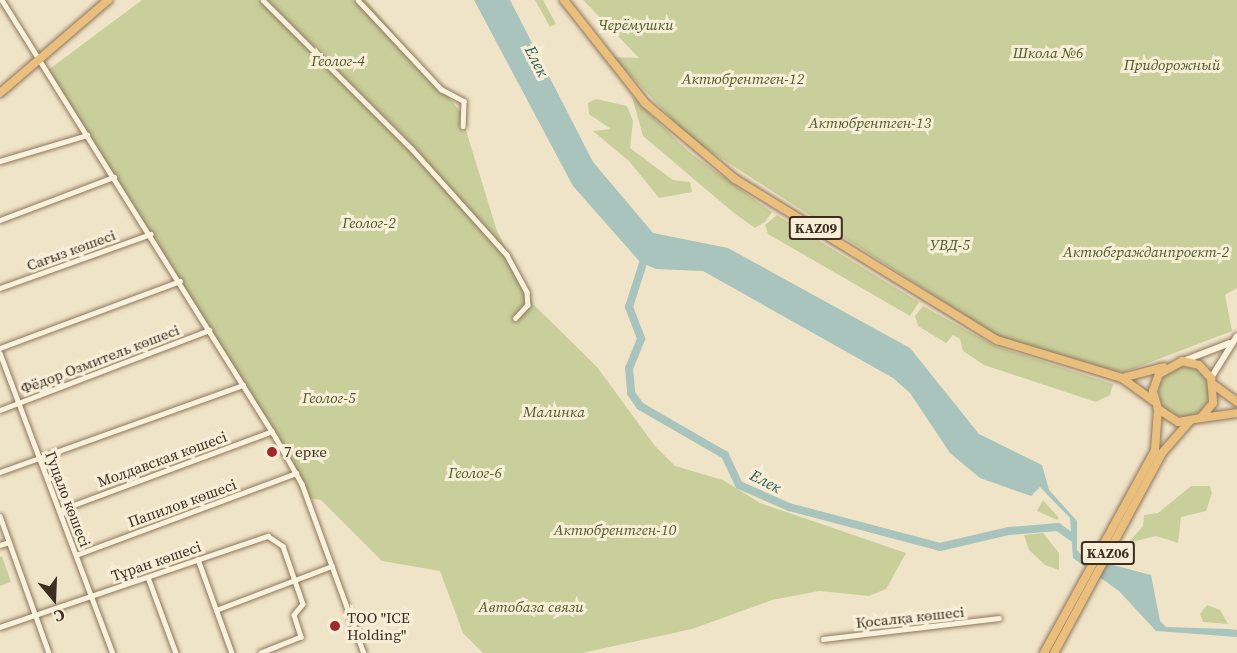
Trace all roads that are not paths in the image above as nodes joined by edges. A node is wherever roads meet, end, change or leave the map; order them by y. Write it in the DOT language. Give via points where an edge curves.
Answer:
graph roads {
  1 [pos="3,0"];
  2 [pos="108,0"];
  3 [pos="263,0"];
  4 [pos="358,0"];
  5 [pos="564,0"];
  6 [pos="38,58"];
  7 [pos="0,93"];
  8 [pos="463,126"];
  9 [pos="87,135"];
  10 [pos="0,161"];
  11 [pos="114,177"];
  12 [pos="0,220"];
  13 [pos="151,234"];
  14 [pos="180,281"];
  15 [pos="0,288"];
  16 [pos="516,318"];
  17 [pos="209,330"];
  18 [pos="1237,336"];
  19 [pos="1230,343"];
  20 [pos="0,351"];
  21 [pos="1182,361"];
  22 [pos="1166,367"];
  23 [pos="1122,378"];
  24 [pos="1213,381"];
  25 [pos="243,385"];
  26 [pos="1154,401"];
  27 [pos="1237,402"];
  28 [pos="19,403"];
  29 [pos="1158,409"];
  30 [pos="0,410"];
  31 [pos="1237,413"];
  32 [pos="1201,418"];
  33 [pos="1190,422"];
  34 [pos="272,431"];
  35 [pos="40,458"];
  36 [pos="0,472"];
  37 [pos="296,473"];
  38 [pos="1134,497"];
  39 [pos="60,510"];
  40 [pos="0,516"];
  41 [pos="9,542"];
  42 [pos="0,545"];
  43 [pos="76,555"];
  44 [pos="198,559"];
  45 [pos="332,566"];
  46 [pos="148,577"];
  47 [pos="295,580"];
  48 [pos="91,596"];
  49 [pos="1076,605"];
  50 [pos="216,610"];
  51 [pos="35,615"];
  52 [pos="999,618"];
  53 [pos="0,627"];
  54 [pos="823,639"];
  55 [pos="49,653"];
  56 [pos="113,653"];
  57 [pos="176,653"];
  58 [pos="232,653"];
  59 [pos="261,653"];
  60 [pos="364,653"];
  61 [pos="1044,653"];
  62 [pos="1054,653"];
  1 -- 6 [label="street"];
  2 -- 6 [label="highway"];
  3 -- 16 [label="street" via="412,149 507,255 527,292 528,305"];
  4 -- 8 [label="street" via="441,89 464,101 468,112"];
  5 -- 23 [label="highway, KAZ09" via="645,103 735,179 997,340"];
  6 -- 7 [label="highway"];
  6 -- 9 [label="street"];
  9 -- 10 [label="street"];
  9 -- 11 [label="street"];
  11 -- 12 [label="street"];
  11 -- 13 [label="street"];
  13 -- 14 [label="street"];
  13 -- 15 [label="street, Сағыз көшесі"];
  14 -- 17 [label="street"];
  14 -- 20 [label="street"];
  17 -- 25 [label="street"];
  17 -- 28 [label="street, Фёдор Озмитель көшесі"];
  18 -- 19 [label="main road"];
  19 -- 21 [label="main road"];
  19 -- 24 [label="main road"];
  20 -- 28 [label="street, Гуцало көшесі"];
  21 -- 22 [label="highway"];
  21 -- 24 [label="highway" via="1199,365"];
  22 -- 23 [label="highway"];
  22 -- 26 [label="highway" via="1154,382"];
  23 -- 26 [label="highway, KAZ09"];
  24 -- 27 [label="highway"];
  24 -- 32 [label="highway" via="1213,403"];
  25 -- 34 [label="street"];
  25 -- 35 [label="street"];
  26 -- 29 [label="highway"];
  28 -- 30 [label="street, Фёдор Озмитель көшесі"];
  28 -- 35 [label="street, Гуцало көшесі"];
  29 -- 33 [label="highway" via="1178,422"];
  29 -- 38 [label="highway, KАZ06" via="1155,450"];
  31 -- 32 [label="highway, KАZ06"];
  32 -- 33 [label="highway, KАZ06"];
  33 -- 38 [label="highway, KАZ06" via="1162,453"];
  34 -- 37 [label="street"];
  34 -- 39 [label="street, Молдавская көшесі"];
  35 -- 36 [label="street"];
  35 -- 39 [label="street, Гуцало көшесі"];
  37 -- 43 [label="street, Папилов көшесі"];
  37 -- 45 [label="street"];
  38 -- 49 [label="highway, KАZ06"];
  39 -- 43 [label="street, Гуцало көшесі"];
  40 -- 41 [label="street"];
  41 -- 42 [label="street"];
  41 -- 51 [label="street"];
  43 -- 48 [label="street, Гуцало көшесі"];
  44 -- 46 [label="street, Тұран көшесі"];
  44 -- 47 [label="street, Тұран көшесі" via="268,536 283,546"];
  44 -- 50 [label="street"];
  45 -- 47 [label="street"];
  45 -- 60 [label="street"];
  46 -- 48 [label="street, Тұран көшесі"];
  46 -- 57 [label="street"];
  47 -- 50 [label="street"];
  47 -- 59 [label="street" via="303,604 294,615 300,639"];
  48 -- 51 [label="street, Тұран көшесі"];
  48 -- 56 [label="street, Гуцало көшесі"];
  49 -- 61 [label="highway, KАZ06"];
  49 -- 62 [label="highway, KАZ06"];
  50 -- 58 [label="street"];
  51 -- 53 [label="street, Тұран көшесі"];
  51 -- 55 [label="street"];
  52 -- 54 [label="street, Қосалқа көшесі"];
}
